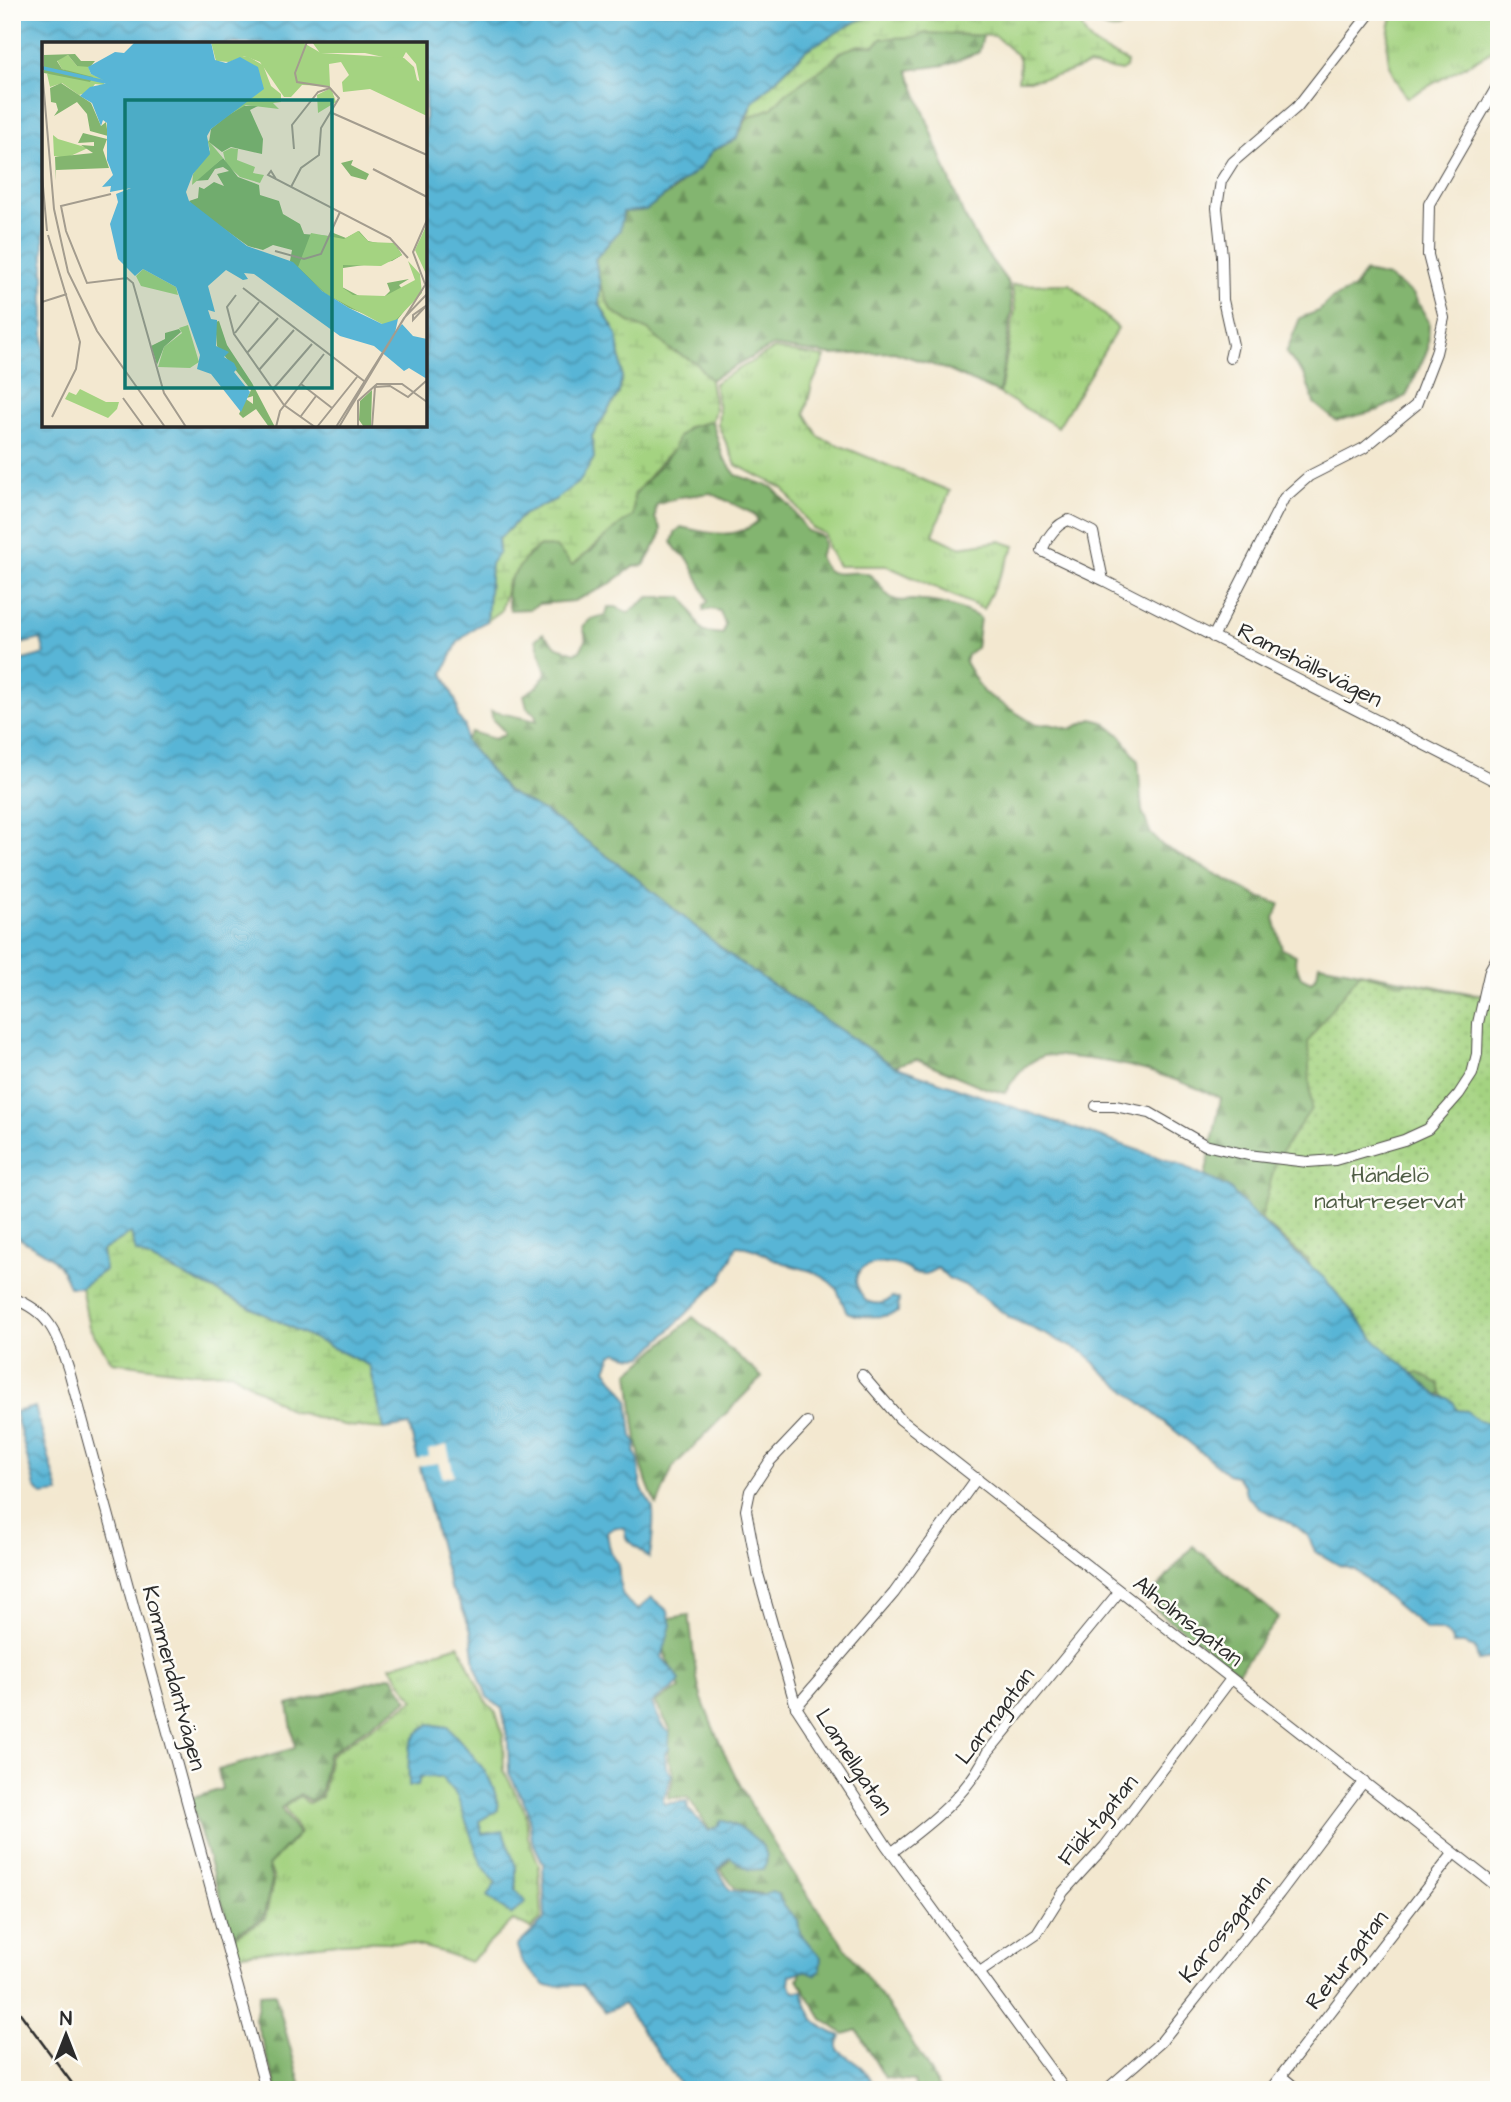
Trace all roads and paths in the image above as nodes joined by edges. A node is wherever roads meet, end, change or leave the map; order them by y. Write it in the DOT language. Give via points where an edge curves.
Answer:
graph roads {
  1 [pos="1371,12"];
  2 [pos="1498,84"];
  3 [pos="1230,358"];
  4 [pos="1103,580"];
  5 [pos="1213,637"];
  6 [pos="1499,783"];
  7 [pos="1499,954"];
  8 [pos="1096,1106"];
  9 [pos="12,1298"];
  10 [pos="863,1375"];
  11 [pos="807,1422"];
  12 [pos="978,1478"];
  13 [pos="1119,1592"];
  14 [pos="1231,1679"];
  15 [pos="796,1707"];
  16 [pos="1364,1782"];
  17 [pos="891,1853"];
  18 [pos="1454,1854"];
  19 [pos="1499,1888"];
  20 [pos="980,1972"];
  21 [pos="1281,2076"];
  22 [pos="266,2090"];
  23 [pos="1065,2090"];
  24 [pos="1106,2090"];
  25 [pos="1270,2090"];
  26 [pos="1298,2090"];
  1 -- 3 [label="street" via="1297,107 1233,162 1222,181 1217,208 1223,300 1233,345"];
  2 -- 5 [label="street" via="1429,204 1428,255 1444,318 1416,405 1364,448 1309,476 1284,498"];
  4 -- 4 [label="street, Ramshällsvägen" via="1042,551 1063,522 1069,520 1093,532"];
  4 -- 5 [label="street, Ramshällsvägen"];
  5 -- 6 [label="street, Ramshällsvägen"];
  7 -- 8 [label="street" via="1490,970 1478,1023 1472,1074 1428,1129 1404,1140 1335,1160 1308,1162 1205,1145 1150,1113"];
  9 -- 22 [label="street, Kommendantvägen" via="47,1318 69,1371"];
  10 -- 12 [label="street, Alholmsgatan" via="900,1419"];
  11 -- 15 [label="street, Lamellgatan" via="770,1461 750,1491 746,1510 758,1574"];
  12 -- 13 [label="street, Alholmsgatan"];
  12 -- 15 [label="street" via="894,1593"];
  13 -- 14 [label="street, Alholmsgatan"];
  13 -- 17 [label="street, Larmgatan" via="941,1814"];
  14 -- 16 [label="street, Alholmsgatan"];
  14 -- 20 [label="street, Fläktgatan" via="1112,1837 1063,1892 1037,1933"];
  15 -- 17 [label="street, Lamellgatan"];
  16 -- 18 [label="street, Alholmsgatan"];
  16 -- 24 [label="street, Karossgatan" via="1161,2042"];
  17 -- 20 [label="street, Lamellgatan"];
  18 -- 19 [label="street, Alholmsgatan"];
  18 -- 21 [label="street, Returgatan"];
  20 -- 23 [label="street, Lamellgatan"];
  21 -- 25 [label="street, Returgatan"];
  21 -- 26 [label="street"];
}
